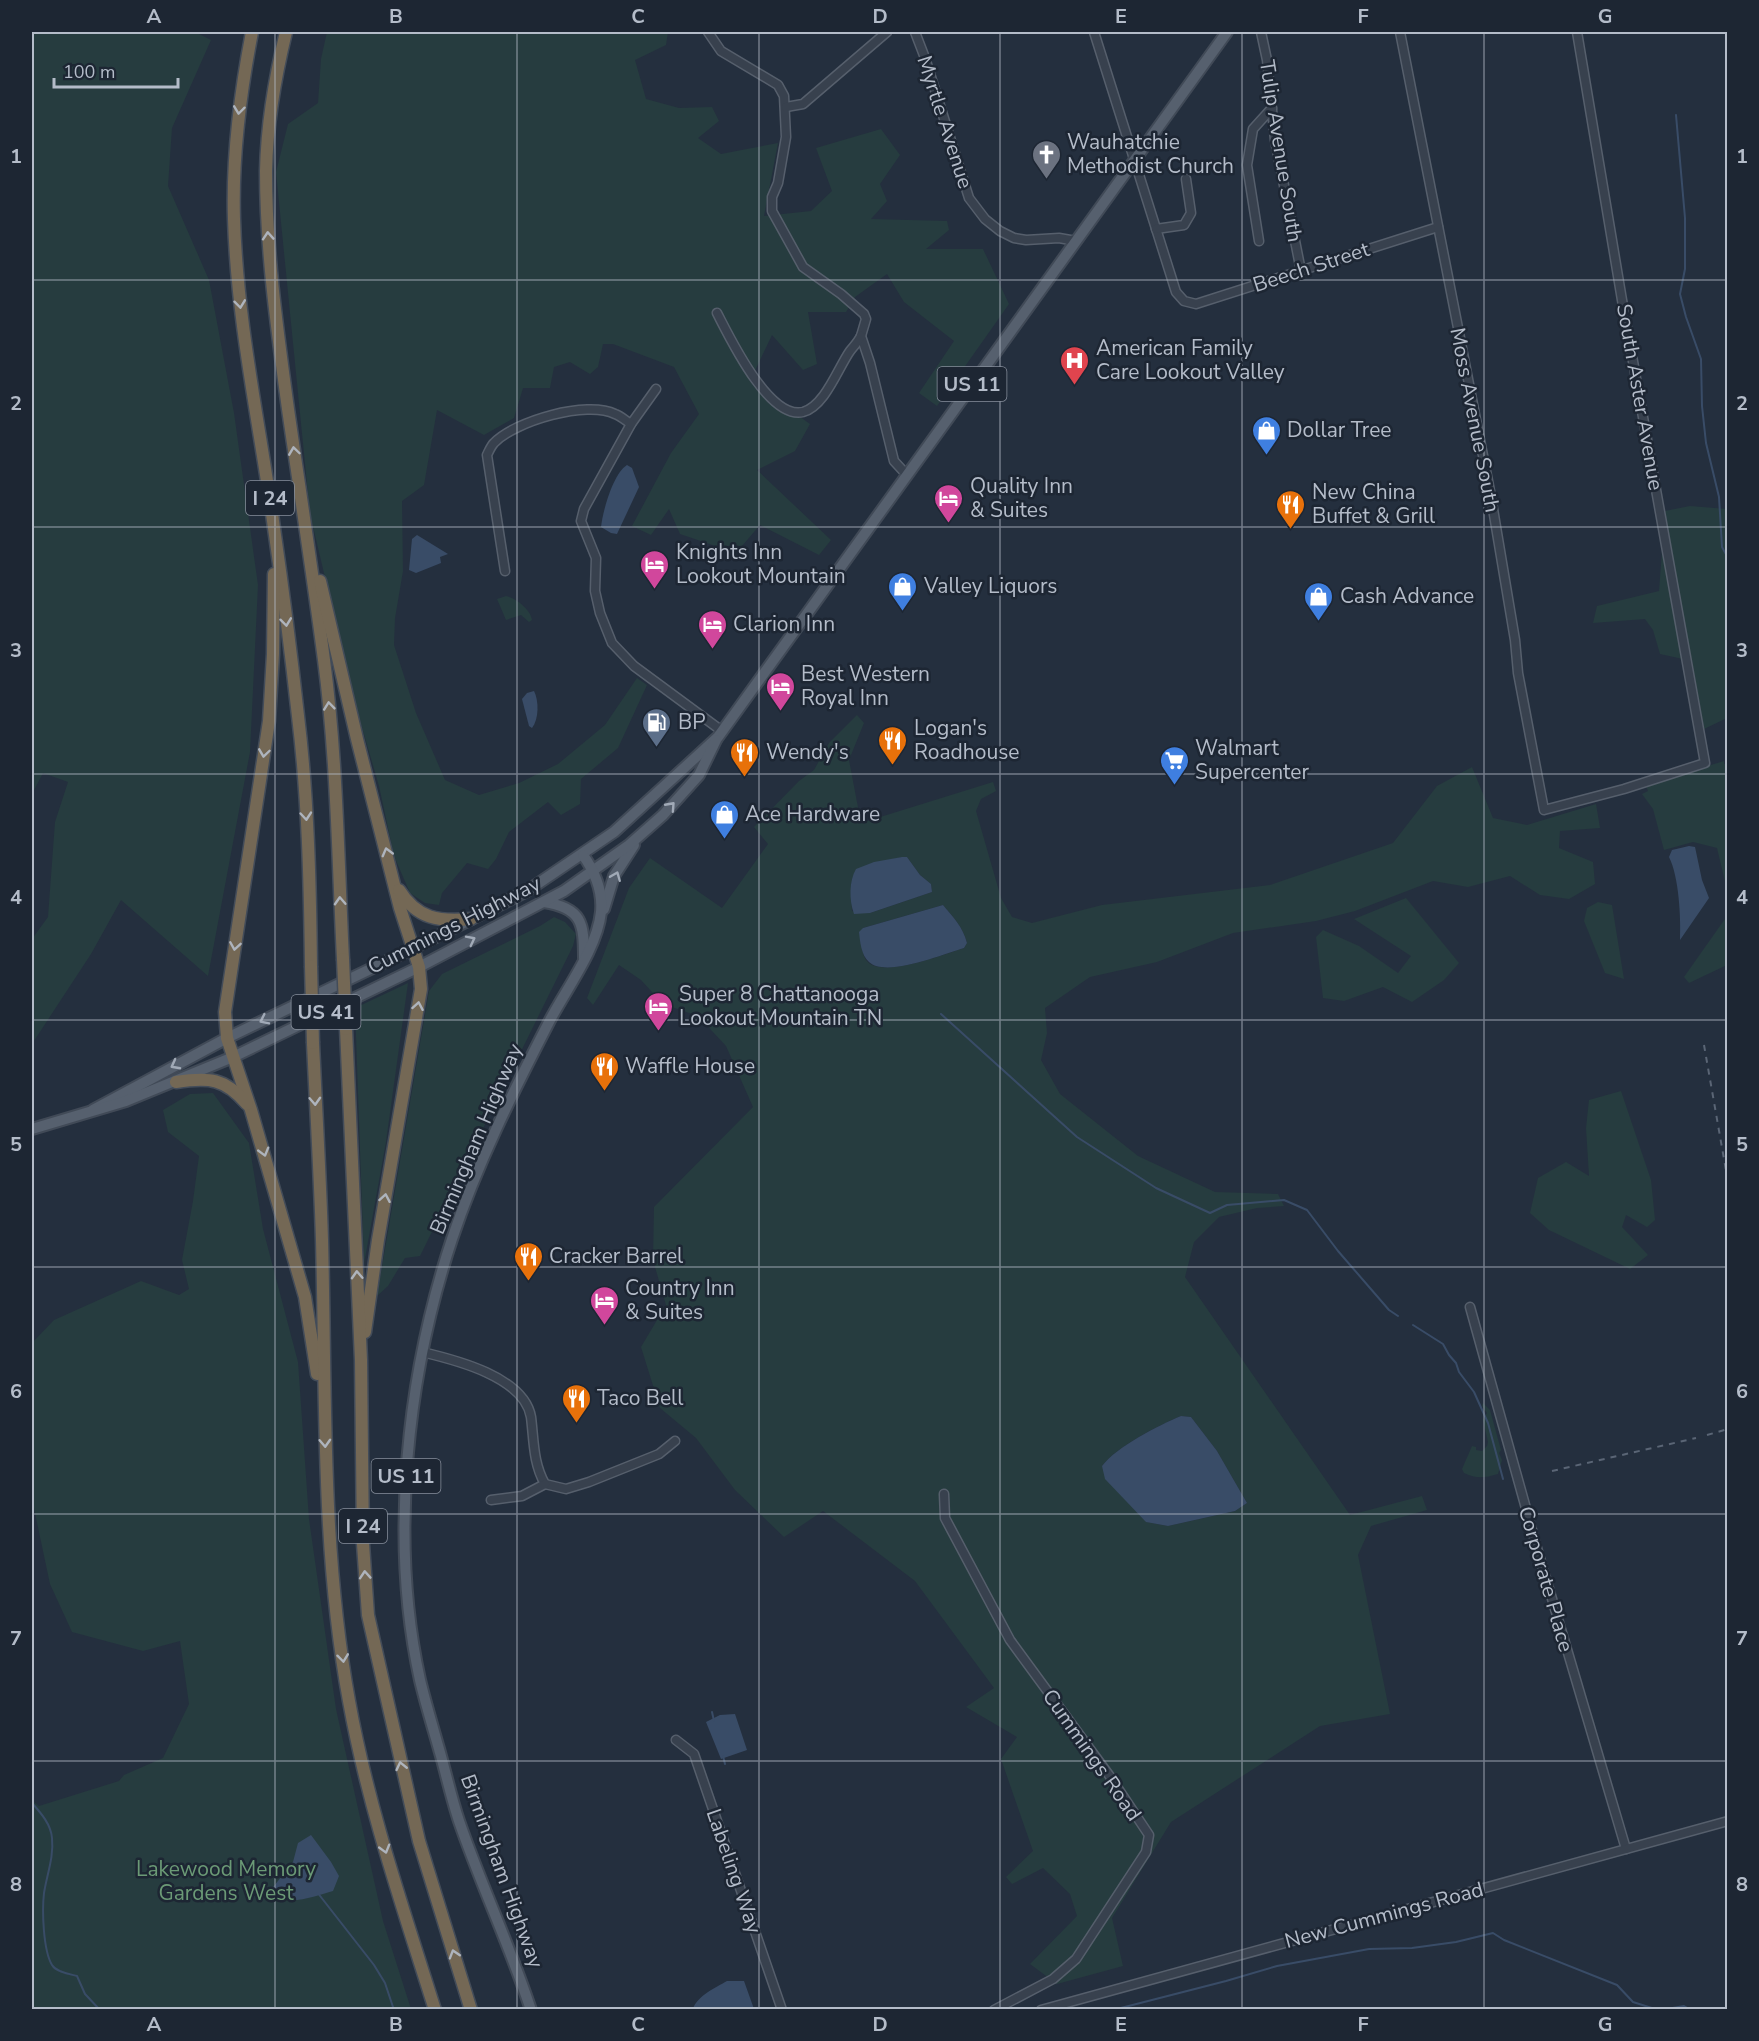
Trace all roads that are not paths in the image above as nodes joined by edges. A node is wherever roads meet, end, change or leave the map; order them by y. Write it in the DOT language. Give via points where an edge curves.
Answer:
graph roads {
  1 [pos="252,32"];
  2 [pos="286,32"];
  3 [pos="708,32"];
  4 [pos="887,32"];
  5 [pos="915,32"];
  6 [pos="1094,32"];
  7 [pos="1227,32"];
  8 [pos="1261,32"];
  9 [pos="1400,32"];
  10 [pos="1577,32"];
  11 [pos="786,107"];
  12 [pos="1272,108"];
  13 [pos="1134,160"];
  14 [pos="1186,179"];
  15 [pos="1438,227"];
  16 [pos="1156,229"];
  17 [pos="1076,241"];
  18 [pos="1258,241"];
  19 [pos="1300,271"];
  20 [pos="717,313"];
  21 [pos="861,336"];
  22 [pos="656,389"];
  23 [pos="630,424"];
  24 [pos="906,474"];
  25 [pos="302,504"];
  26 [pos="274,527"];
  27 [pos="505,571"];
  28 [pos="720,734"];
  29 [pos="1544,810"];
  30 [pos="642,834"];
  31 [pos="583,855"];
  32 [pos="594,871"];
  33 [pos="395,884"];
  34 [pos="544,902"];
  35 [pos="471,919"];
  36 [pos="598,923"];
  37 [pos="412,949"];
  38 [pos="584,958"];
  39 [pos="419,967"];
  40 [pos="227,1038"];
  41 [pos="233,1057"];
  42 [pos="176,1082"];
  43 [pos="93,1110"];
  44 [pos="251,1110"];
  45 [pos="32,1129"];
  46 [pos="1470,1307"];
  47 [pos="422,1352"];
  48 [pos="361,1360"];
  49 [pos="324,1419"];
  50 [pos="675,1441"];
  51 [pos="545,1484"];
  52 [pos="944,1494"];
  53 [pos="491,1500"];
  54 [pos="676,1740"];
  55 [pos="1728,1821"];
  56 [pos="1626,1849"];
  57 [pos="435,2010"];
  58 [pos="471,2010"];
  59 [pos="531,2010"];
  60 [pos="782,2010"];
  61 [pos="994,2010"];
  62 [pos="1041,2010"];
  1 -- 26 [label="highway, I 24, one-way" via="236,133 233,218 240,306"];
  25 -- 2 [label="highway, I 24, one-way" via="272,291 267,225 270,115"];
  3 -- 11 [label="street" via="721,51 778,85"];
  4 -- 11 [label="street" via="803,104"];
  5 -- 17 [label="street, Myrtle Avenue" via="969,198 985,219 1014,238"];
  6 -- 13 [label="street"];
  7 -- 13 [label="main road, Cummings Highway / US 11"];
  8 -- 12 [label="street, Tulip Avenue South"];
  9 -- 15 [label="street, Moss Avenue South"];
  10 -- 29 [label="street, South Aster Avenue" via="1705,762"];
  11 -- 21 [label="street" via="785,152 772,197 772,211 803,267 864,314"];
  12 -- 18 [label="street" via="1253,129 1247,165"];
  12 -- 19 [label="street, Tulip Avenue South"];
  13 -- 16 [label="street"];
  13 -- 17 [label="main road, Cummings Highway / US 11"];
  14 -- 16 [label="street" via="1191,213 1184,225"];
  15 -- 19 [label="street, Beech Street"];
  15 -- 29 [label="street, Moss Avenue South" via="1490,491"];
  16 -- 19 [label="street, Beech Street" via="1176,292 1184,301 1196,304"];
  17 -- 24 [label="main road, Cummings Highway / US 11"];
  20 -- 21 [label="street" via="744,364 784,409 803,412 815,405"];
  21 -- 24 [label="street" via="894,461"];
  22 -- 23 [label="street"];
  23 -- 27 [label="street" via="615,413 577,409 510,431 493,443 487,455"];
  23 -- 28 [label="street" via="581,521 596,558 600,613 622,656"];
  24 -- 28 [label="main road, Cummings Highway / US 11"];
  33 -- 25 [label="highway, one-way"];
  48 -- 25 [label="highway, I 24, one-way, bridge" via="332,744"];
  26 -- 40 [label="highway, one-way" via="269,721 225,1012"];
  26 -- 49 [label="highway, I 24, one-way, bridge" via="299,717 309,859"];
  30 -- 28 [label="main road, Cummings Highway / US 41, one-way" via="699,775"];
  28 -- 31 [label="main road, Cummings Highway / US 41" via="614,832"];
  30 -- 32 [label="main road, Cummings Highway / US 41"];
  36 -- 30 [label="main road, one-way" via="614,876"];
  31 -- 32 [label="main road, Birmingham Highway / US 11"];
  31 -- 35 [label="main road, Cummings Highway / US 41" via="527,891"];
  32 -- 34 [label="main road, Cummings Highway / US 41"];
  32 -- 36 [label="main road, Birmingham Highway / US 11" via="601,894"];
  33 -- 35 [label="highway" via="407,903 432,918"];
  33 -- 37 [label="highway"];
  34 -- 38 [label="main road" via="568,908 576,915 584,933"];
  39 -- 34 [label="main road, Cummings Highway / US 41, one-way"];
  35 -- 37 [label="main road, Cummings Highway / US 41"];
  36 -- 38 [label="main road, Birmingham Highway / US 11"];
  37 -- 39 [label="highway"];
  37 -- 40 [label="main road, Cummings Highway / US 41, one-way"];
  38 -- 47 [label="main road, Birmingham Highway / US 11" via="510,1099 473,1186 452,1239"];
  39 -- 41 [label="main road, Cummings Highway / US 41"];
  48 -- 39 [label="highway, one-way" via="421,989"];
  40 -- 41 [label="highway"];
  40 -- 43 [label="main road, Cummings Highway / US 41, one-way"];
  41 -- 42 [label="main road, Cummings Highway / US 41"];
  41 -- 44 [label="highway"];
  42 -- 43 [label="main road, Cummings Highway / US 41"];
  42 -- 44 [label="highway" via="201,1078 220,1083 240,1096"];
  43 -- 45 [label="main road, Cummings Highway / US 41"];
  44 -- 49 [label="highway, one-way" via="305,1297"];
  46 -- 56 [label="street, Corporate Place"];
  47 -- 51 [label="street" via="500,1378 514,1388 531,1414 538,1471"];
  47 -- 59 [label="main road, Birmingham Highway / US 11" via="412,1406 405,1541 408,1599 420,1678 459,1820"];
  58 -- 48 [label="highway, I 24, one-way" via="419,1841 368,1615 363,1544"];
  49 -- 57 [label="highway, I 24, one-way" via="337,1610 349,1701 375,1816"];
  50 -- 51 [label="street" via="659,1454 588,1482 566,1489"];
  51 -- 53 [label="street" via="522,1496"];
  52 -- 61 [label="street, Cummings Road" via="945,1518 1010,1640 1149,1835 1146,1852 1076,1959 1053,1979"];
  54 -- 60 [label="street, Labeling Way" via="694,1754"];
  55 -- 56 [label="street, New Cummings Road"];
  56 -- 62 [label="street, New Cummings Road"];
}
